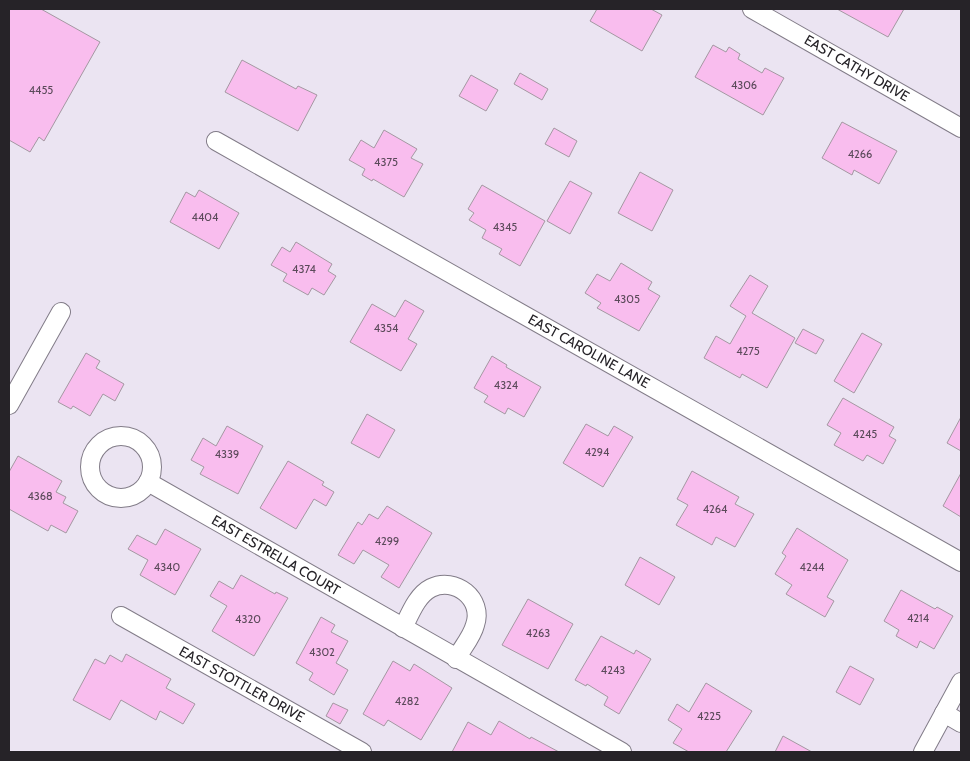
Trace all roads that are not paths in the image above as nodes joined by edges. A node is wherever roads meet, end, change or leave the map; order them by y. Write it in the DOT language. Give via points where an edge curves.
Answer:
graph roads {
  1 [pos="752,9"];
  2 [pos="961,128"];
  3 [pos="216,141"];
  4 [pos="61,312"];
  5 [pos="9,405"];
  6 [pos="148,482"];
  7 [pos="961,562"];
  8 [pos="121,616"];
  9 [pos="403,628"];
  10 [pos="456,658"];
  11 [pos="961,682"];
  12 [pos="944,713"];
  13 [pos="961,722"];
  14 [pos="362,752"];
  15 [pos="622,752"];
  16 [pos="923,752"];
  1 -- 2 [label="street, EAST CATHY DRIVE"];
  3 -- 7 [label="street, EAST CAROLINE LANE"];
  4 -- 5 [label="street"];
  6 -- 9 [label="street, EAST ESTRELLA COURT"];
  8 -- 14 [label="street, EAST STOTTLER DRIVE"];
  9 -- 10 [label="street, EAST ESTRELLA COURT"];
  9 -- 10 [label="street" via="417,602 431,588 450,585 460,588 475,604 477,614 476,625"];
  10 -- 15 [label="street, EAST ESTRELLA COURT"];
  11 -- 12 [label="street"];
  12 -- 13 [label="street"];
  12 -- 16 [label="street"];
}
